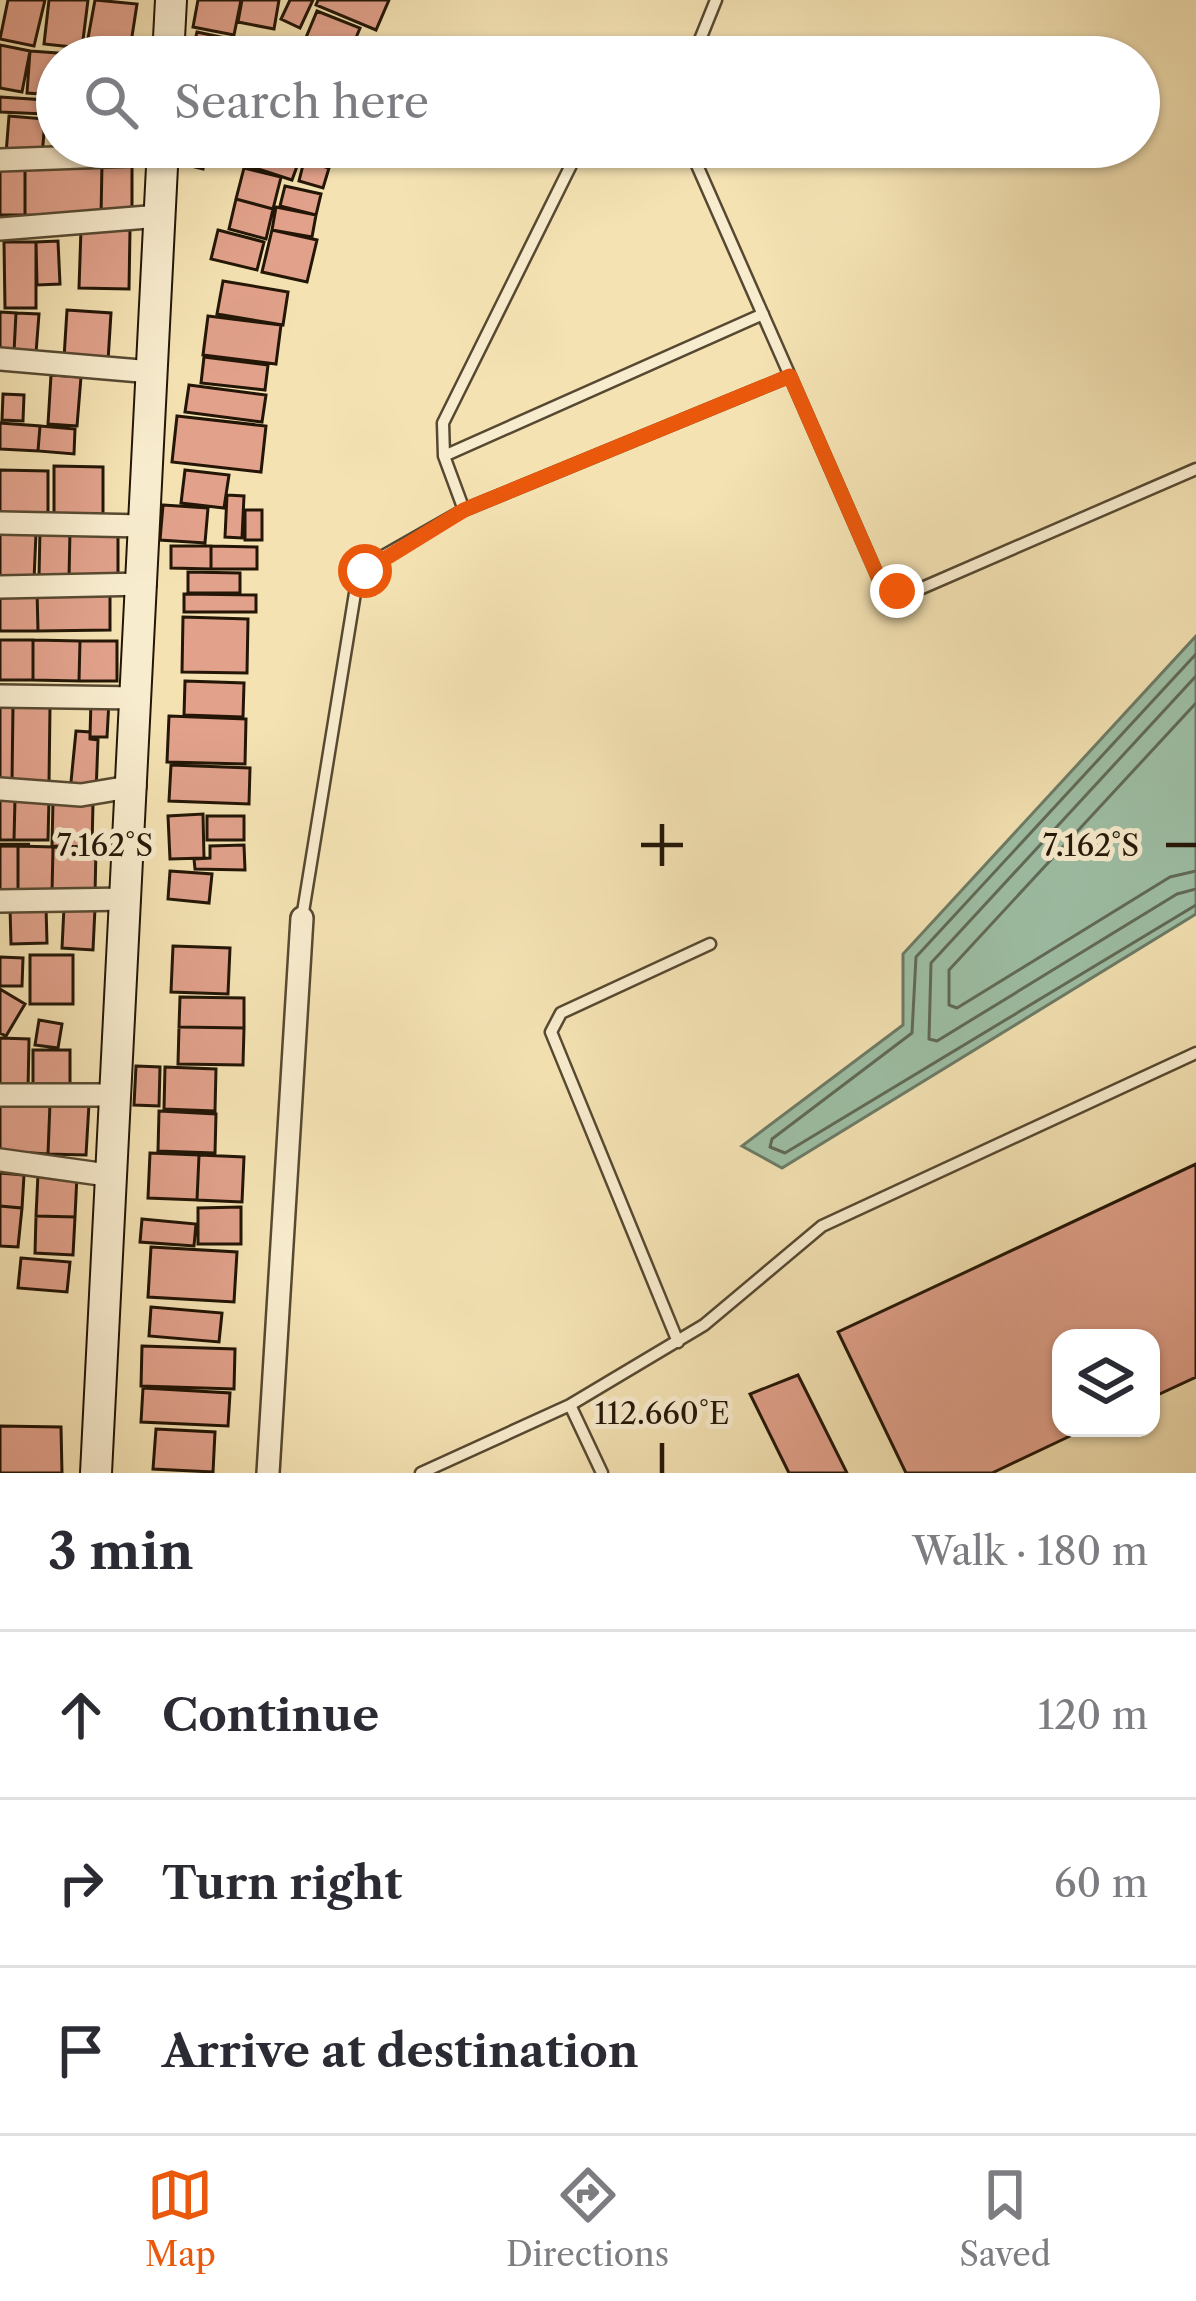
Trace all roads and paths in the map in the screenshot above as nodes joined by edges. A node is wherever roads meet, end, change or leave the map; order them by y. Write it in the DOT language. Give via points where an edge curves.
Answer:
graph roads {
  1 [pos="171,0"];
  2 [pos="716,0"];
  3 [pos="169,36"];
  4 [pos="701,36"];
  5 [pos="36,158"];
  6 [pos="0,160"];
  7 [pos="162,168"];
  8 [pos="570,168"];
  9 [pos="698,168"];
  10 [pos="160,216"];
  11 [pos="0,229"];
  12 [pos="764,314"];
  13 [pos="0,358"];
  14 [pos="152,373"];
  15 [pos="790,376"];
  16 [pos="444,456"];
  17 [pos="1196,469"];
  18 [pos="464,510"];
  19 [pos="0,523"];
  20 [pos="144,526"];
  21 [pos="145,584"];
  22 [pos="0,587"];
  23 [pos="0,696"];
  24 [pos="138,698"];
  25 [pos="135,786"];
  26 [pos="0,789"];
  27 [pos="129,899"];
  28 [pos="0,901"];
  29 [pos="302,919"];
  30 [pos="710,944"];
  31 [pos="1196,1053"];
  32 [pos="0,1094"];
  33 [pos="119,1096"];
  34 [pos="0,1160"];
  35 [pos="114,1176"];
  36 [pos="677,1342"];
  37 [pos="570,1405"];
  38 [pos="97,1473"];
  39 [pos="268,1473"];
  40 [pos="421,1473"];
  41 [pos="602,1473"];
  1 -- 3 [label="main road"];
  2 -- 4 [label="lane"];
  5 -- 6 [label="street"];
  7 -- 10 [label="main road"];
  8 -- 16 [label="lane" via="442,423"];
  9 -- 12 [label="lane"];
  10 -- 11 [label="street"];
  10 -- 14 [label="main road"];
  12 -- 15 [label="lane"];
  12 -- 16 [label="lane"];
  13 -- 14 [label="street"];
  14 -- 20 [label="main road"];
  15 -- 17 [label="lane" via="882,586 897,591 915,591"];
  15 -- 18 [label="lane"];
  16 -- 18 [label="lane"];
  18 -- 29 [label="lane" via="376,560 356,587"];
  19 -- 20 [label="street"];
  20 -- 21 [label="main road"];
  21 -- 22 [label="street"];
  21 -- 24 [label="main road"];
  23 -- 24 [label="street"];
  24 -- 25 [label="main road"];
  25 -- 26 [label="street" via="81,795"];
  25 -- 27 [label="main road"];
  27 -- 28 [label="street"];
  27 -- 33 [label="main road"];
  29 -- 39 [label="street"];
  30 -- 36 [label="lane" via="561,1013 551,1032"];
  31 -- 36 [label="lane" via="822,1226"];
  32 -- 33 [label="street"];
  33 -- 35 [label="main road"];
  34 -- 35 [label="street"];
  35 -- 38 [label="main road"];
  36 -- 37 [label="lane"];
  37 -- 40 [label="lane"];
  37 -- 41 [label="lane"];
}
